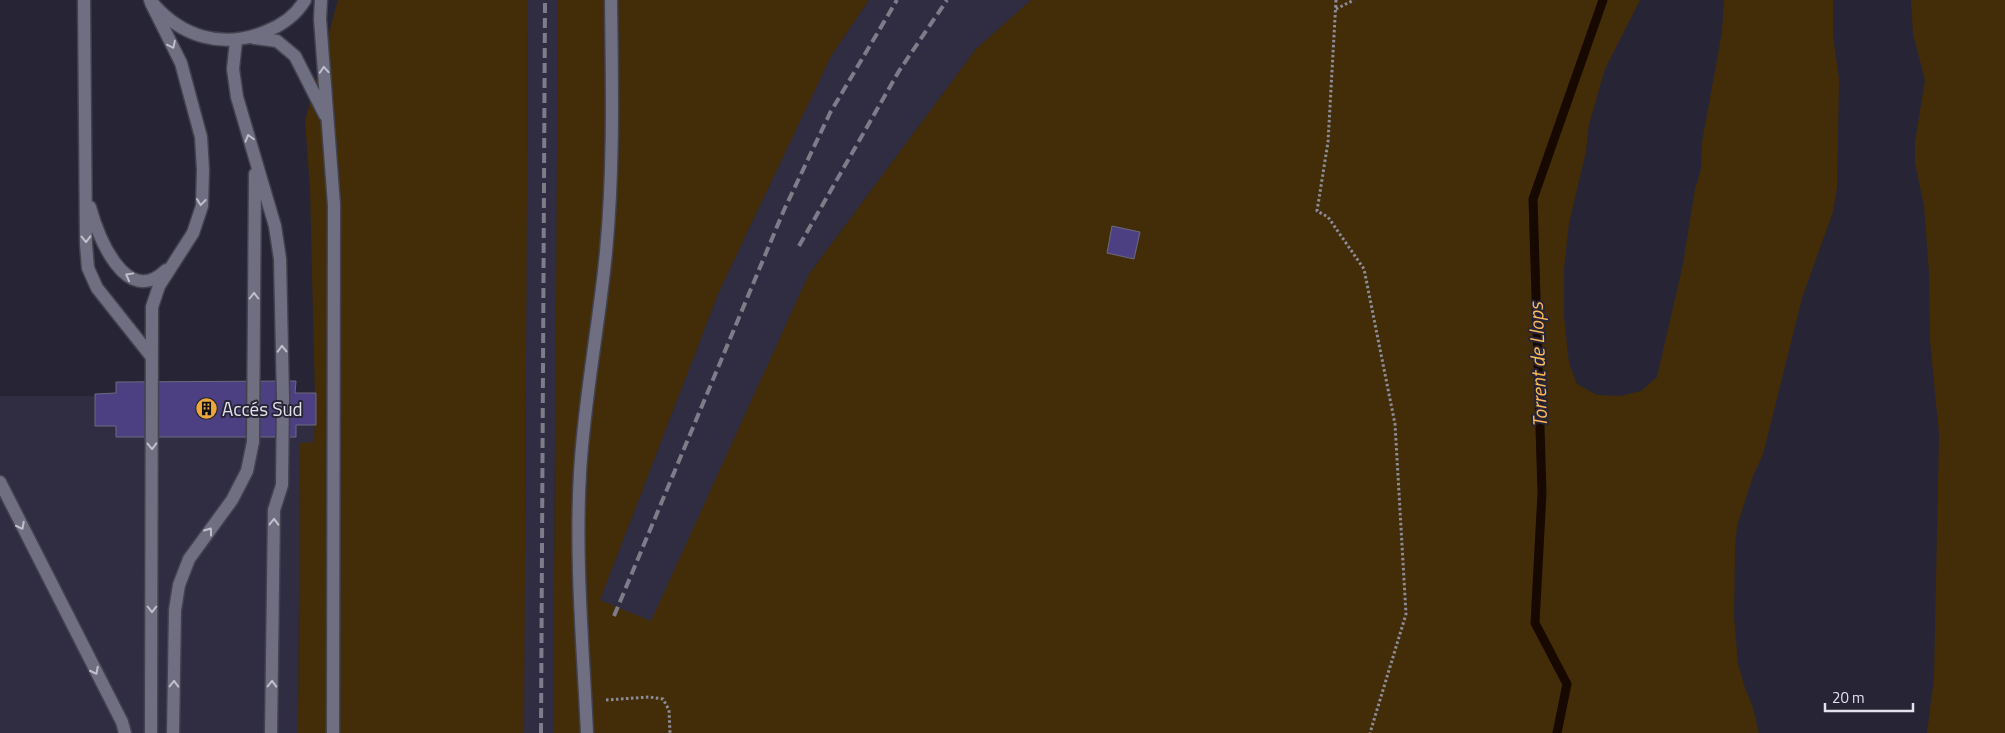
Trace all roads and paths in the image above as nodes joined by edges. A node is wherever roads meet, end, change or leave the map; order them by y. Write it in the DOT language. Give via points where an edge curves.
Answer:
graph roads {
  1 [pos="84,0"];
  2 [pos="150,0"];
  3 [pos="305,0"];
  4 [pos="321,0"];
  5 [pos="611,0"];
  6 [pos="1336,0"];
  7 [pos="1354,0"];
  8 [pos="1336,9"];
  9 [pos="253,37"];
  10 [pos="236,41"];
  11 [pos="327,119"];
  12 [pos="255,159"];
  13 [pos="86,190"];
  14 [pos="172,265"];
  15 [pos="151,356"];
  16 [pos="0,482"];
  17 [pos="585,702"];
  18 [pos="125,733"];
  19 [pos="151,733"];
  20 [pos="173,733"];
  21 [pos="271,733"];
  22 [pos="333,733"];
  23 [pos="587,733"];
  24 [pos="670,733"];
  25 [pos="1370,733"];
  1 -- 13 [label="street"];
  2 -- 10 [label="street" via="170,22 196,35"];
  2 -- 14 [label="street, one-way" via="181,63 201,137 204,170 202,206 193,233"];
  3 -- 9 [label="street" via="280,26"];
  11 -- 4 [label="street, one-way"];
  5 -- 17 [label="street" via="612,179 606,254 583,420 580,475 578,536"];
  6 -- 8 [label="path"];
  7 -- 8 [label="path"];
  8 -- 25 [label="path" via="1328,142 1317,211 1328,217 1364,269 1395,424 1406,614"];
  9 -- 10 [label="street"];
  9 -- 11 [label="street" via="277,41 295,56"];
  12 -- 10 [label="street, one-way" via="237,97 233,69"];
  11 -- 22 [label="street" via="334,205"];
  20 -- 12 [label="street, one-way" via="175,610 179,584 189,559 232,500 247,471 253,442"];
  21 -- 12 [label="street, one-way" via="274,510 282,485 282,308 275,226"];
  14 -- 13 [label="street, one-way" via="161,275 148,280 127,276 108,253 95,225"];
  13 -- 15 [label="street, one-way" via="88,268 97,288"];
  14 -- 15 [label="street" via="159,286 152,308"];
  15 -- 19 [label="street, one-way"];
  16 -- 18 [label="street, one-way"];
  17 -- 23 [label="street"];
  17 -- 24 [label="path" via="649,697 663,699 669,710"];
}
